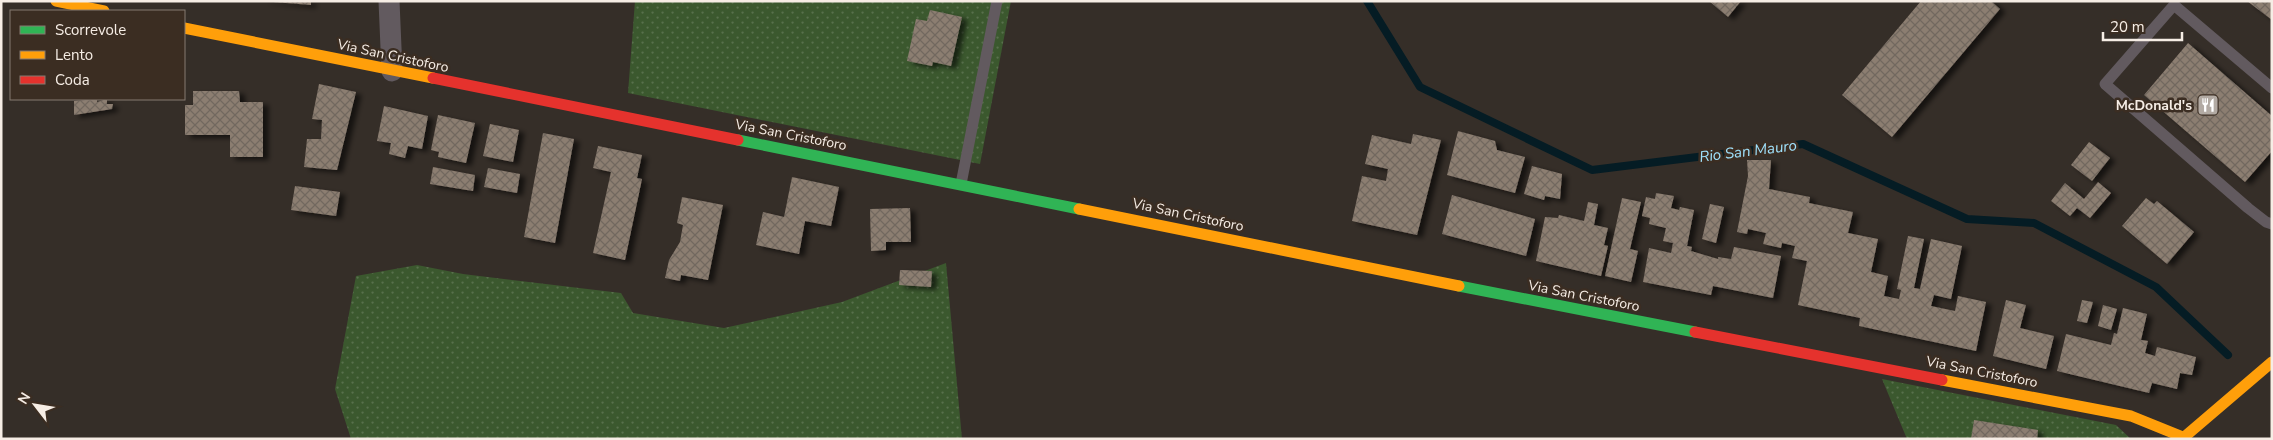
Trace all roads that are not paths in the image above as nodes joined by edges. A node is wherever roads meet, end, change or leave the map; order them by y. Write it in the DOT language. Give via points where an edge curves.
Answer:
graph roads {
  1 [pos="56,1"];
  2 [pos="389,1"];
  3 [pos="997,1"];
  4 [pos="99,10"];
  5 [pos="185,28"];
  6 [pos="392,71"];
  7 [pos="2272,88"];
  8 [pos="961,184"];
  9 [pos="2272,224"];
  10 [pos="2272,362"];
  11 [pos="2182,438"];
  1 -- 4 [label="street"];
  2 -- 6 [label="street"];
  3 -- 8 [label="lane"];
  5 -- 6 [label="street, Via San Cristoforo"];
  6 -- 8 [label="street, Via San Cristoforo"];
  7 -- 9 [label="lane" via="2174,5 2105,84 2248,208"];
  8 -- 11 [label="street, Via San Cristoforo" via="1542,303 2131,416"];
  10 -- 11 [label="street"];
}
